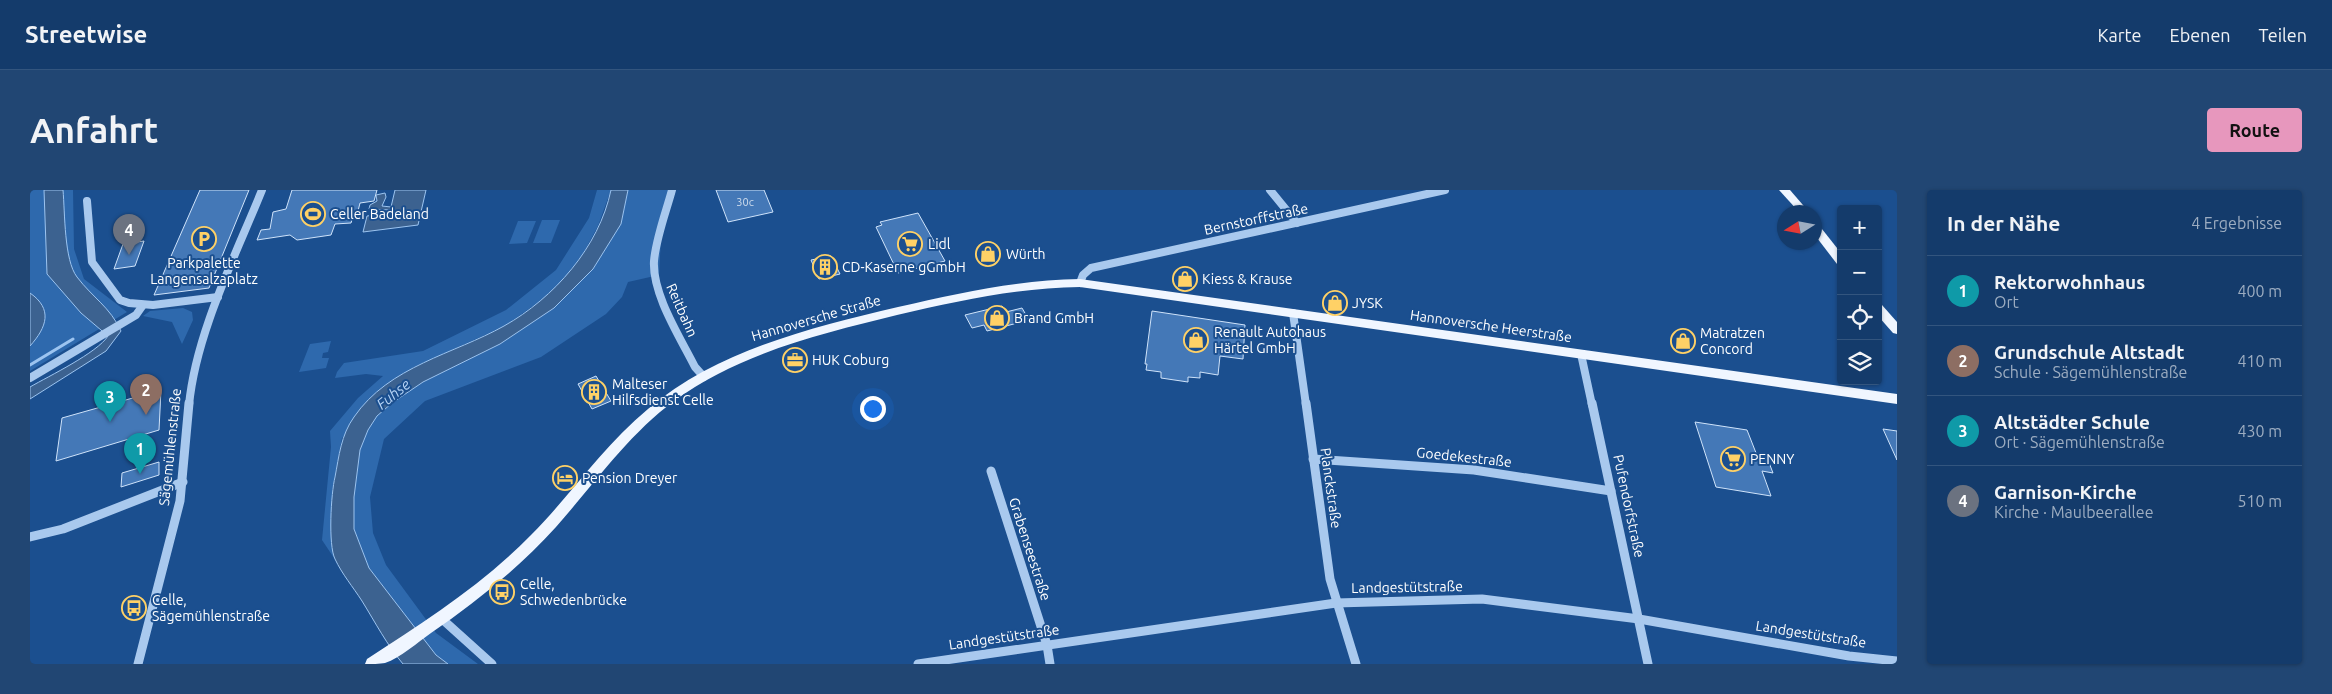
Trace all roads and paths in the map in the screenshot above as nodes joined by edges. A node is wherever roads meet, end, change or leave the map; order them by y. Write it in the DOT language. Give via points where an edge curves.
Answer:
graph roads {
  1 [pos="262,190"];
  2 [pos="672,190"];
  3 [pos="1270,190"];
  4 [pos="1445,190"];
  5 [pos="1784,190"];
  6 [pos="87,201"];
  7 [pos="1798,205"];
  8 [pos="1297,223"];
  9 [pos="1822,236"];
  10 [pos="1837,256"];
  11 [pos="1080,284"];
  12 [pos="218,297"];
  13 [pos="143,305"];
  14 [pos="1293,313"];
  15 [pos="1882,313"];
  16 [pos="1897,330"];
  17 [pos="1581,354"];
  18 [pos="704,377"];
  19 [pos="30,378"];
  20 [pos="1897,399"];
  21 [pos="1313,459"];
  22 [pos="992,471"];
  23 [pos="183,482"];
  24 [pos="1612,491"];
  25 [pos="30,537"];
  26 [pos="1336,603"];
  27 [pos="1639,619"];
  28 [pos="438,622"];
  29 [pos="1048,645"];
  30 [pos="1897,661"];
  31 [pos="138,664"];
  32 [pos="372,664"];
  33 [pos="492,664"];
  34 [pos="918,664"];
  35 [pos="1050,664"];
  36 [pos="1356,664"];
  37 [pos="1648,664"];
  1 -- 12 [label="street, Sägemühlenstraße"];
  2 -- 18 [label="street, Reitbahn" via="654,259 654,274 658,291 695,367"];
  3 -- 8 [label="street"];
  4 -- 8 [label="street, Bernstorffstraße"];
  5 -- 7 [label="main road"];
  6 -- 13 [label="street" via="92,262 120,300"];
  8 -- 11 [label="street, Bernstorffstraße" via="1091,268 1083,275"];
  9 -- 10 [label="main road"];
  11 -- 14 [label="main road, Hannoversche Heerstraße"];
  11 -- 18 [label="main road, Hannoversche Straße" via="1031,284 989,290 884,314 754,352"];
  12 -- 13 [label="street"];
  12 -- 23 [label="street, Sägemühlenstraße" via="191,383"];
  13 -- 19 [label="street" via="120,325"];
  14 -- 17 [label="main road, Hannoversche Heerstraße"];
  14 -- 21 [label="street, Planckstraße"];
  15 -- 16 [label="main road"];
  17 -- 20 [label="main road, Hannoversche Heerstraße"];
  17 -- 24 [label="street, Pufendorfstraße"];
  18 -- 28 [label="main road, Hannoversche Straße" via="670,398 646,419 535,540 485,587"];
  21 -- 24 [label="street, Goedekestraße" via="1474,470"];
  21 -- 26 [label="street, Planckstraße"];
  22 -- 29 [label="street, Grabenseestraße"];
  23 -- 25 [label="street" via="63,528"];
  23 -- 31 [label="street, Sägemühlenstraße"];
  24 -- 27 [label="street, Pufendorfstraße"];
  26 -- 27 [label="street, Landgestütstraße" via="1482,599"];
  26 -- 29 [label="street, Landgestütstraße"];
  26 -- 36 [label="street, Planckstraße"];
  27 -- 30 [label="street, Landgestütstraße" via="1812,650"];
  27 -- 37 [label="street, Pufendorfstraße"];
  28 -- 32 [label="main road, Hannoversche Straße"];
  28 -- 33 [label="street"];
  29 -- 34 [label="street, Landgestütstraße"];
  29 -- 35 [label="street, Grabenseestraße"];
}
